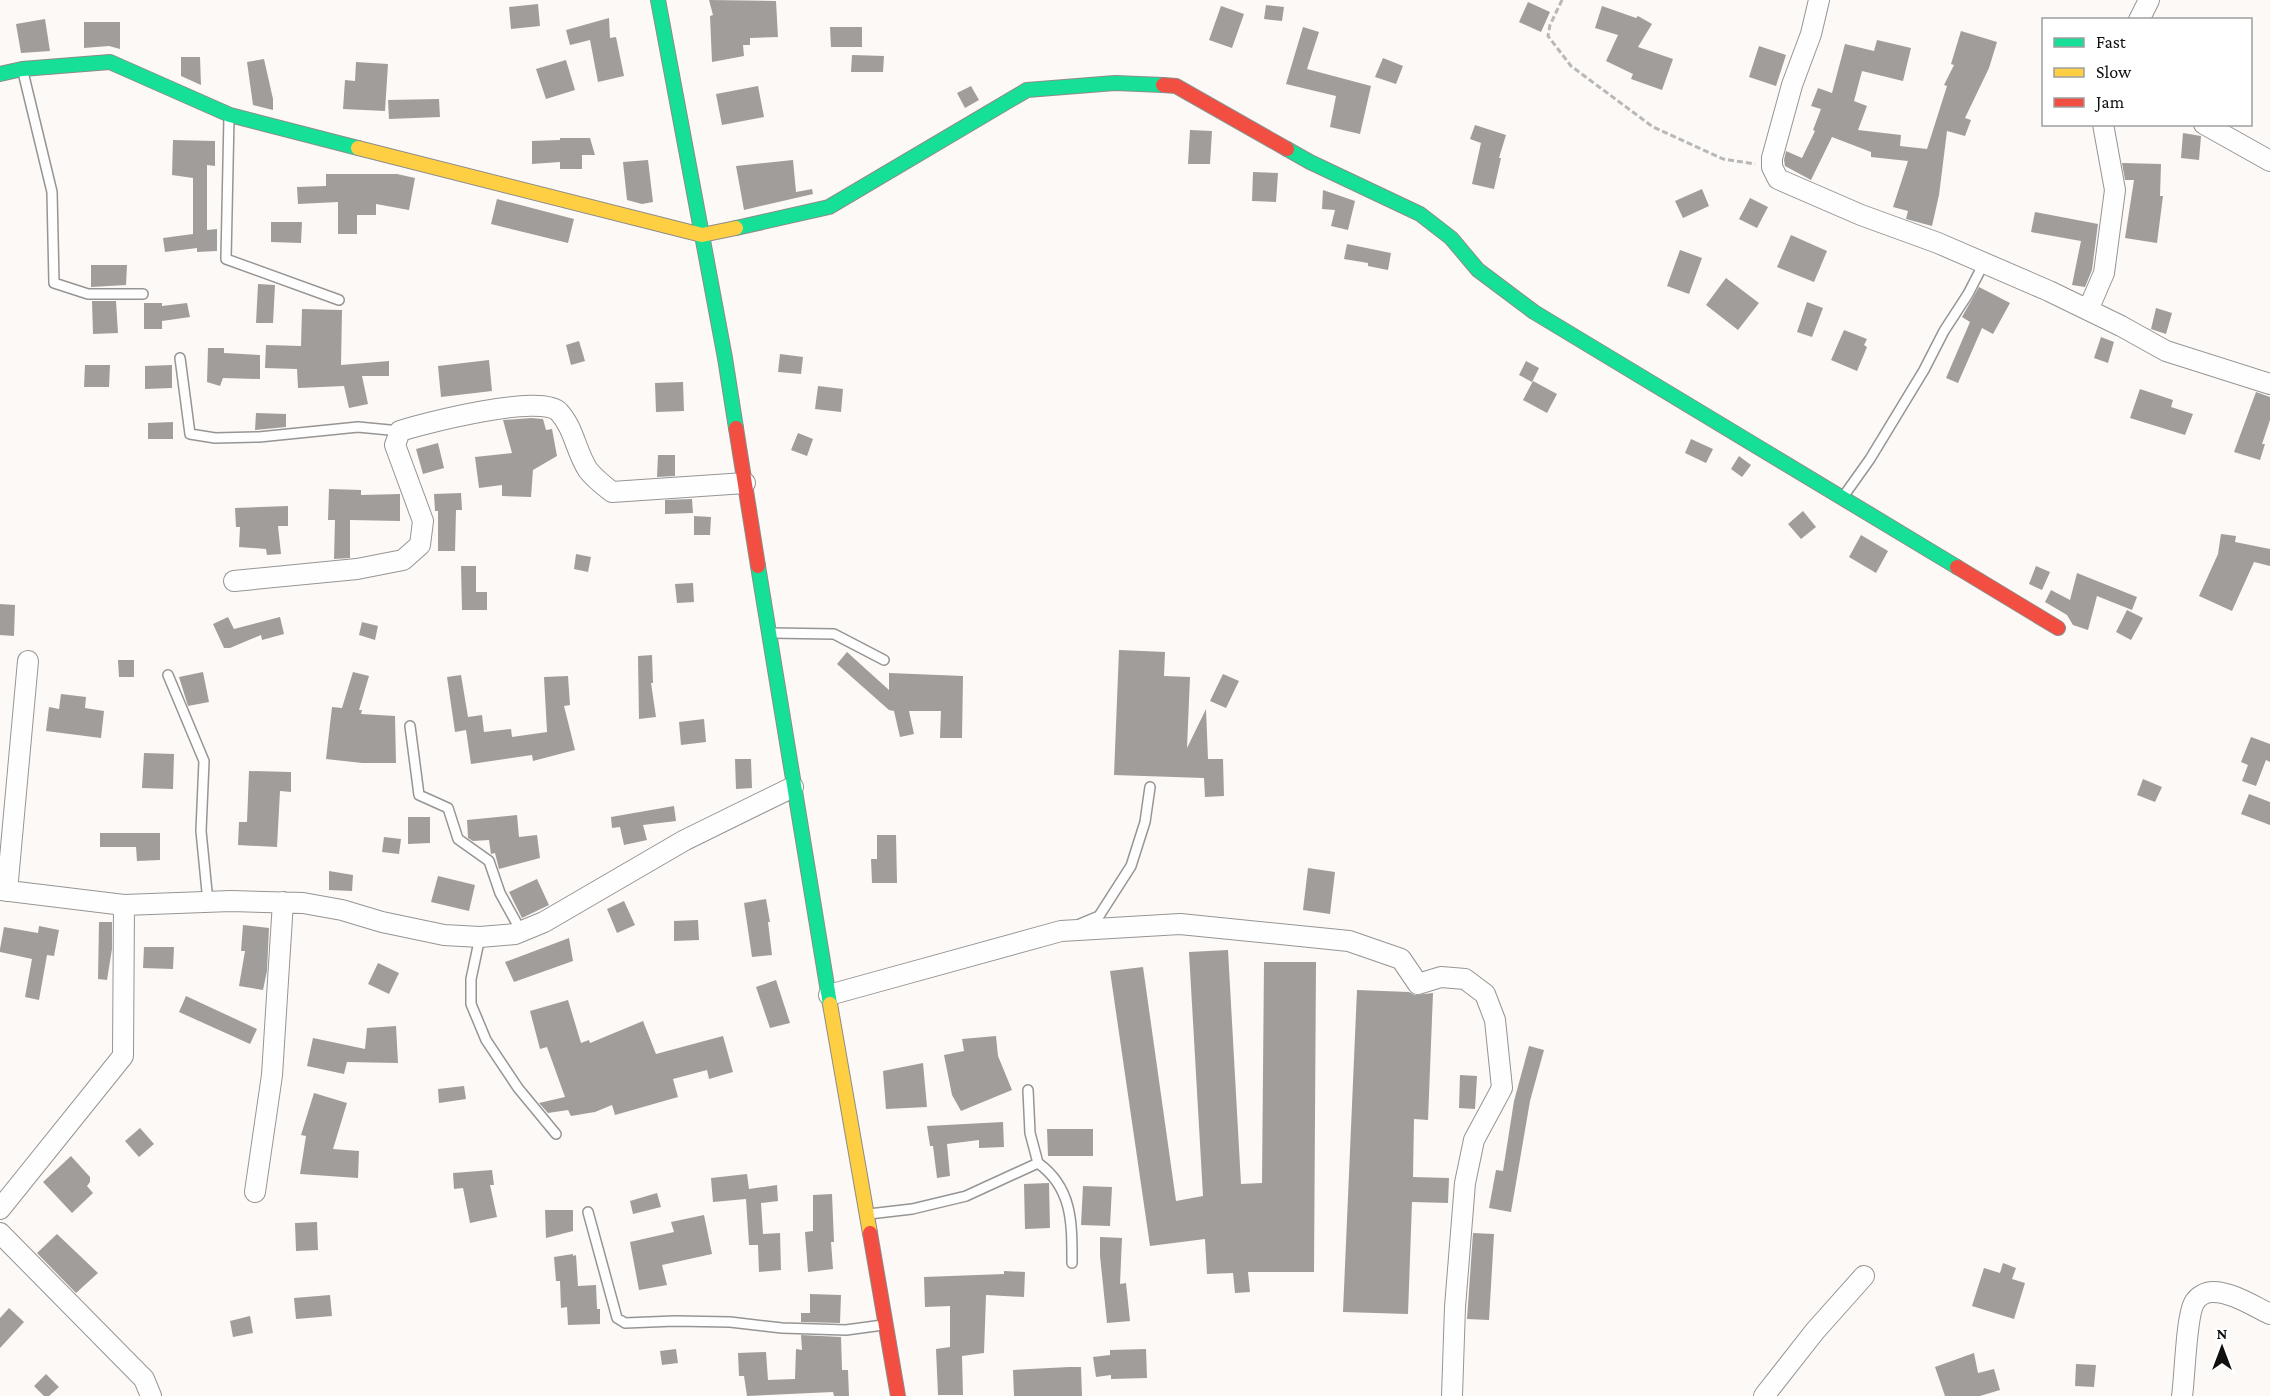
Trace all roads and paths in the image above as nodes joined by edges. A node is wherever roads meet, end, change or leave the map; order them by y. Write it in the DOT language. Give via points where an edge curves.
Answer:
graph roads {
  1 [pos="658,0"];
  2 [pos="1562,0"];
  3 [pos="1819,0"];
  4 [pos="2149,0"];
  5 [pos="2140,18"];
  6 [pos="22,69"];
  7 [pos="0,74"];
  8 [pos="230,114"];
  9 [pos="2103,126"];
  10 [pos="2208,126"];
  11 [pos="2270,161"];
  12 [pos="1772,167"];
  13 [pos="702,235"];
  14 [pos="1984,263"];
  15 [pos="143,294"];
  16 [pos="339,300"];
  17 [pos="2088,310"];
  18 [pos="180,358"];
  19 [pos="2270,384"];
  20 [pos="400,431"];
  21 [pos="745,483"];
  22 [pos="1841,499"];
  23 [pos="234,581"];
  24 [pos="2058,628"];
  25 [pos="768,633"];
  26 [pos="884,660"];
  27 [pos="28,661"];
  28 [pos="168,675"];
  29 [pos="410,726"];
  30 [pos="793,787"];
  31 [pos="1150,787"];
  32 [pos="4,890"];
  33 [pos="208,902"];
  34 [pos="284,902"];
  35 [pos="124,905"];
  36 [pos="521,931"];
  37 [pos="1061,932"];
  38 [pos="480,937"];
  39 [pos="829,995"];
  40 [pos="1028,1090"];
  41 [pos="556,1134"];
  42 [pos="1038,1163"];
  43 [pos="255,1192"];
  44 [pos="0,1209"];
  45 [pos="588,1212"];
  46 [pos="866,1214"];
  47 [pos="0,1233"];
  48 [pos="1072,1263"];
  49 [pos="1864,1276"];
  50 [pos="2270,1314"];
  51 [pos="885,1325"];
  52 [pos="151,1396"];
  53 [pos="898,1396"];
  54 [pos="1452,1396"];
  55 [pos="1764,1396"];
  56 [pos="2182,1396"];
  1 -- 13 [label="street"];
  2 -- 12 [label="path" via="1548,36 1571,66 1653,127 1723,159"];
  3 -- 12 [label="street"];
  4 -- 5 [label="street"];
  6 -- 7 [label="street"];
  6 -- 8 [label="street" via="110,62"];
  6 -- 15 [label="lane" via="52,192 54,283 88,294"];
  8 -- 13 [label="street"];
  8 -- 16 [label="lane" via="226,259"];
  9 -- 17 [label="street" via="2115,190 2104,273"];
  10 -- 11 [label="street"];
  12 -- 14 [label="street" via="1778,179"];
  13 -- 21 [label="street"];
  13 -- 22 [label="street" via="829,207 1027,90 1115,83 1176,86 1310,162 1420,214 1451,238 1479,270 1534,312"];
  14 -- 17 [label="street"];
  14 -- 22 [label="lane" via="1924,370"];
  17 -- 19 [label="street" via="2166,351"];
  18 -- 20 [label="lane" via="190,434 259,437 358,427"];
  20 -- 21 [label="street" via="438,419 544,406 557,410 568,424 587,468 612,492"];
  20 -- 23 [label="street" via="395,445 423,521 420,545 403,560 357,569"];
  21 -- 25 [label="street"];
  22 -- 24 [label="street"];
  25 -- 26 [label="lane" via="834,634"];
  25 -- 30 [label="street"];
  27 -- 32 [label="street"];
  28 -- 33 [label="lane" via="204,761 201,831"];
  29 -- 36 [label="lane" via="419,795 448,808 458,838 489,861 500,893"];
  30 -- 36 [label="street" via="685,840 544,922"];
  30 -- 39 [label="street"];
  31 -- 37 [label="lane" via="1135,855 1115,893 1099,916"];
  32 -- 35 [label="street"];
  33 -- 34 [label="street"];
  33 -- 35 [label="street"];
  34 -- 38 [label="street" via="342,910 444,935"];
  34 -- 43 [label="street" via="272,1075"];
  35 -- 44 [label="street" via="123,1056"];
  36 -- 38 [label="street"];
  37 -- 39 [label="street"];
  37 -- 54 [label="street" via="1180,924 1349,941 1401,959 1418,984 1441,977 1465,979 1485,994 1495,1020 1502,1088 1474,1140 1465,1183"];
  38 -- 41 [label="lane" via="471,979 471,1004 486,1040 518,1088"];
  39 -- 46 [label="street"];
  40 -- 42 [label="lane" via="1030,1133"];
  42 -- 46 [label="lane" via="966,1196 912,1209"];
  42 -- 48 [label="lane" via="1050,1171 1063,1190 1072,1219"];
  45 -- 51 [label="lane" via="617,1318 625,1323 730,1322 846,1330"];
  46 -- 51 [label="street"];
  47 -- 52 [label="street" via="144,1379"];
  49 -- 55 [label="street"];
  50 -- 56 [label="street" via="2228,1294 2204,1293 2198,1298 2190,1319"];
  51 -- 53 [label="street"];
}
